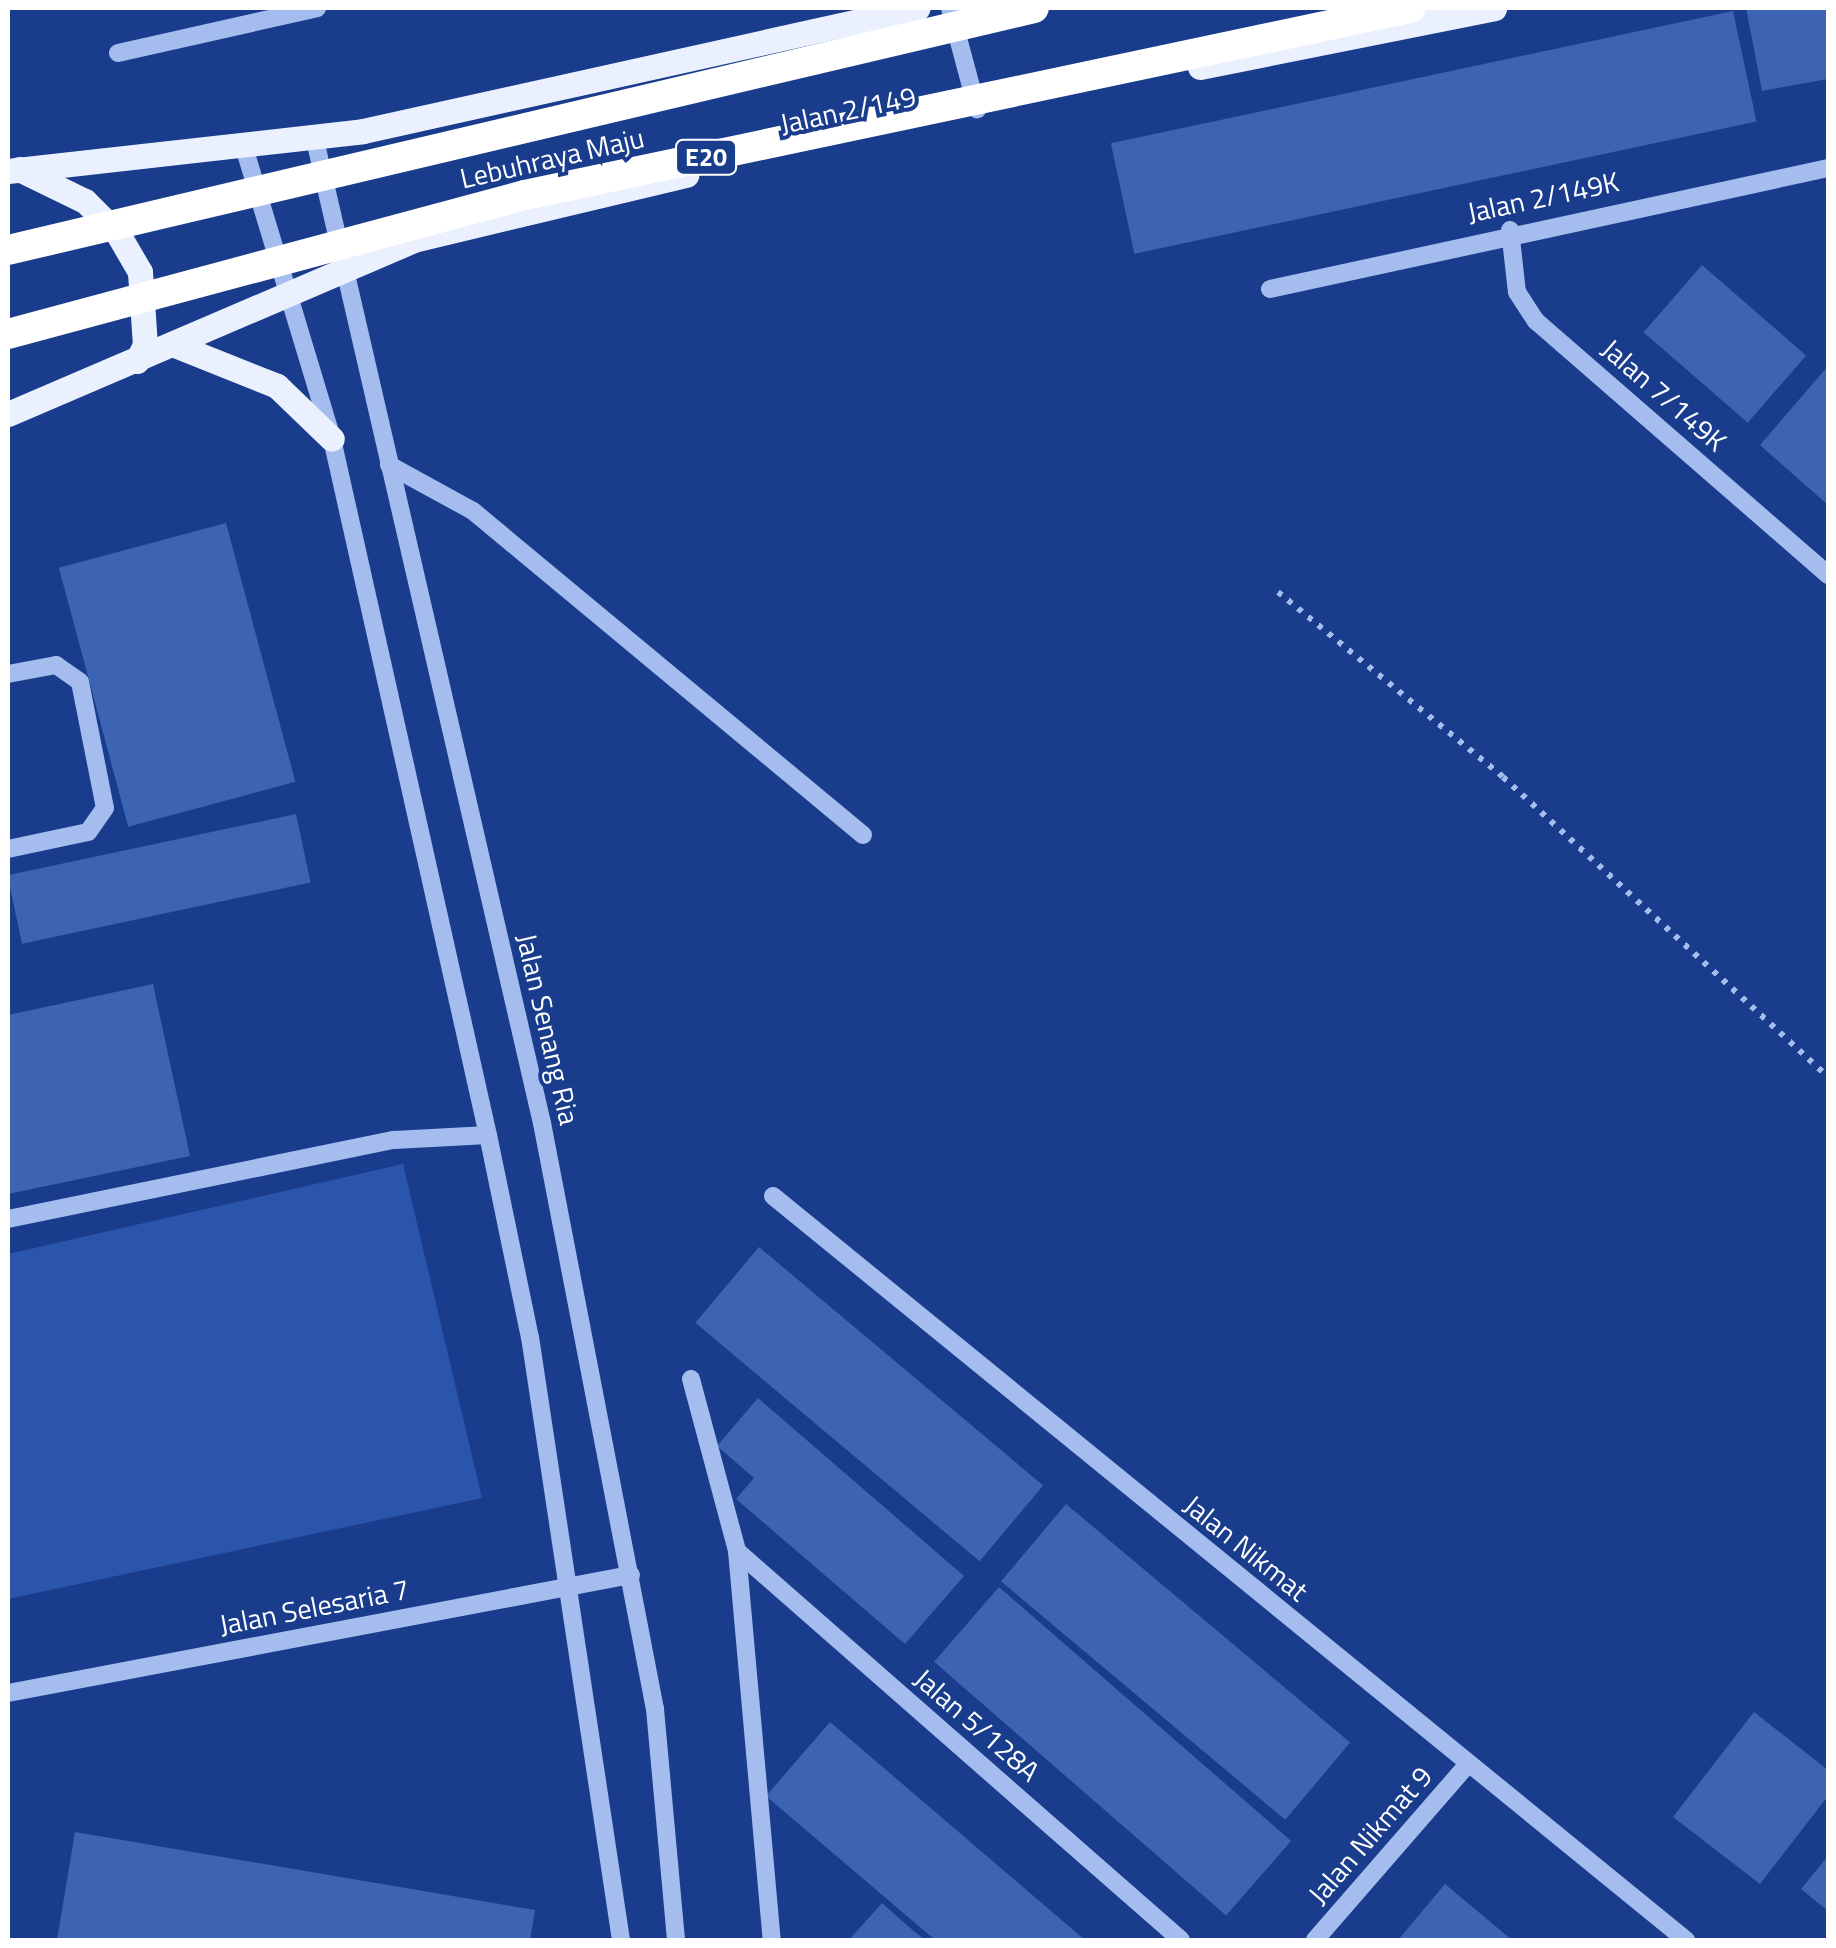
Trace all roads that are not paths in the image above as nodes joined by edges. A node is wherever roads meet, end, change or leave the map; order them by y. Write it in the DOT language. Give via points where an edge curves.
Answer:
graph roads {
  1 [pos="316,8"];
  2 [pos="918,8"];
  3 [pos="950,8"];
  4 [pos="1034,8"];
  5 [pos="1410,8"];
  6 [pos="1494,8"];
  7 [pos="118,53"];
  8 [pos="978,112"];
  9 [pos="314,140"];
  10 [pos="244,148"];
  11 [pos="1828,168"];
  12 [pos="13,170"];
  13 [pos="1510,230"];
  14 [pos="8,250"];
  15 [pos="346,264"];
  16 [pos="1270,289"];
  17 [pos="287,291"];
  18 [pos="8,334"];
  19 [pos="172,344"];
  20 [pos="137,361"];
  21 [pos="8,414"];
  22 [pos="332,439"];
  23 [pos="389,465"];
  24 [pos="1828,575"];
  25 [pos="8,674"];
  26 [pos="863,835"];
  27 [pos="8,848"];
  28 [pos="488,1135"];
  29 [pos="773,1196"];
  30 [pos="8,1219"];
  31 [pos="691,1379"];
  32 [pos="737,1551"];
  33 [pos="631,1575"];
  34 [pos="571,1587"];
  35 [pos="8,1693"];
  36 [pos="1467,1765"];
  37 [pos="621,1940"];
  38 [pos="676,1940"];
  39 [pos="772,1940"];
  40 [pos="1182,1940"];
  41 [pos="1315,1940"];
  42 [pos="1686,1940"];
  1 -- 7 [label="street"];
  2 -- 9 [label="main road"];
  3 -- 8 [label="street"];
  4 -- 14 [label="highway, Lebuhraya Maju, bridge"];
  5 -- 18 [label="highway, Lebuhraya Maju / E20, bridge" via="525,195"];
  6 -- 8 [label="main road, Jalan 2/149"];
  8 -- 15 [label="main road, Jalan 2/149" via="413,240"];
  9 -- 10 [label="main road"];
  9 -- 15 [label="street, Jalan Senang Ria"];
  10 -- 12 [label="main road"];
  10 -- 17 [label="street"];
  11 -- 13 [label="street, Jalan 2/149K"];
  12 -- 20 [label="main road" via="85,201 118,234 140,272 145,346"];
  13 -- 16 [label="street, Jalan 2/149K"];
  13 -- 24 [label="street, Jalan 7/149K" via="1517,292 1536,322"];
  15 -- 17 [label="main road, Jalan 2/149"];
  15 -- 23 [label="street, Jalan Senang Ria"];
  17 -- 19 [label="main road, Jalan 2/149"];
  17 -- 22 [label="street"];
  19 -- 20 [label="main road, Jalan 2/149"];
  19 -- 22 [label="main road" via="268,381"];
  20 -- 21 [label="main road, Jalan 2/149"];
  22 -- 28 [label="street"];
  23 -- 26 [label="street" via="473,510"];
  23 -- 33 [label="street, Jalan Senang Ria" via="542,1123"];
  25 -- 27 [label="street" via="56,665 80,682 104,808 88,832"];
  28 -- 30 [label="street" via="394,1140"];
  28 -- 34 [label="street"];
  29 -- 36 [label="street, Jalan Nikmat"];
  31 -- 32 [label="street"];
  32 -- 39 [label="street"];
  32 -- 40 [label="street, Jalan 5/128A"];
  33 -- 34 [label="street, Jalan Selesaria 7"];
  33 -- 38 [label="street, Jalan Senang Ria" via="666,1800"];
  34 -- 35 [label="street, Jalan Selesaria 7"];
  34 -- 37 [label="street"];
  36 -- 41 [label="street, Jalan Nikmat 9"];
  36 -- 42 [label="street, Jalan Nikmat"];
}
